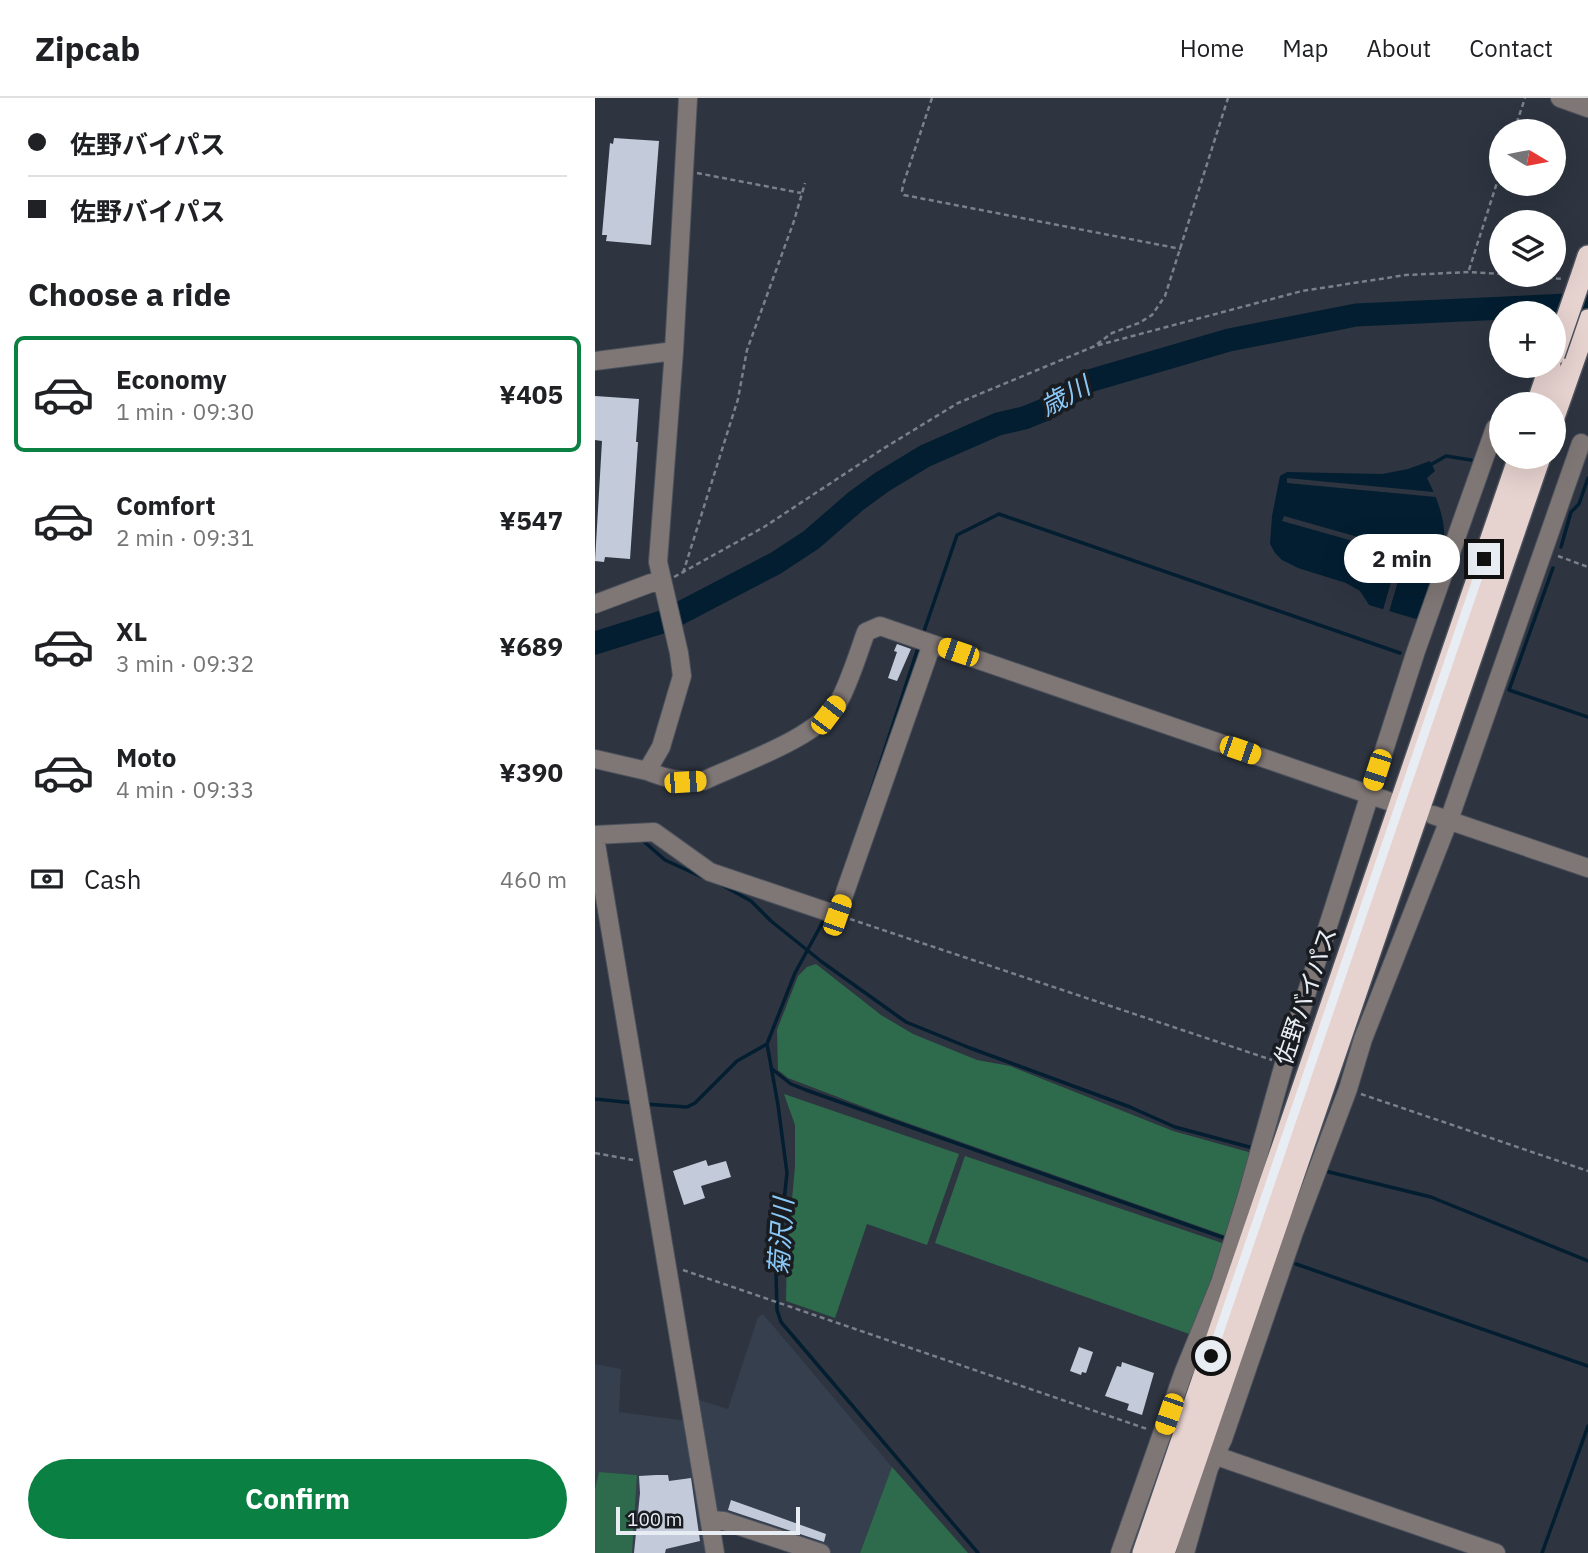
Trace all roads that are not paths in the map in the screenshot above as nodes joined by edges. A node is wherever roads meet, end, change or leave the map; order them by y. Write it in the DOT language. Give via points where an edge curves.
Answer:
graph roads {
  1 [pos="688,98"];
  2 [pos="1560,98"];
  3 [pos="1588,108"];
  4 [pos="1582,270"];
  5 [pos="1566,319"];
  6 [pos="1588,320"];
  7 [pos="674,351"];
  8 [pos="595,361"];
  9 [pos="1563,392"];
  10 [pos="1581,443"];
  11 [pos="1489,445"];
  12 [pos="1515,469"];
  13 [pos="1536,469"];
  14 [pos="663,590"];
  15 [pos="595,604"];
  16 [pos="932,643"];
  17 [pos="595,759"];
  18 [pos="647,771"];
  19 [pos="1370,794"];
  20 [pos="1388,801"];
  21 [pos="1441,817"];
  22 [pos="595,836"];
  23 [pos="1588,868"];
  24 [pos="1193,1378"];
  25 [pos="1208,1453"];
  26 [pos="1159,1506"];
  27 [pos="711,1520"];
  28 [pos="715,1553"];
  29 [pos="821,1553"];
  30 [pos="1120,1553"];
  31 [pos="1136,1553"];
  32 [pos="1143,1553"];
  33 [pos="1167,1553"];
  34 [pos="1185,1553"];
  35 [pos="1496,1553"];
  1 -- 7 [label="street"];
  2 -- 3 [label="street"];
  4 -- 5 [label="highway, bridge"];
  6 -- 9 [label="highway"];
  7 -- 8 [label="street"];
  7 -- 14 [label="street" via="658,562"];
  10 -- 21 [label="street"];
  11 -- 19 [label="street"];
  12 -- 24 [label="highway, 佐野バイパス"];
  13 -- 25 [label="highway, 佐野バイパス"];
  14 -- 15 [label="street" via="651,583"];
  14 -- 18 [label="street" via="682,676 661,747"];
  16 -- 18 [label="street" via="880,626 866,632 838,702 810,730 703,781 667,779"];
  16 -- 19 [label="street"];
  16 -- 22 [label="street" via="837,915 710,872 654,832"];
  17 -- 18 [label="street"];
  19 -- 20 [label="street"];
  19 -- 24 [label="street" via="1284,1064"];
  21 -- 23 [label="street"];
  21 -- 25 [label="street" via="1223,1439"];
  22 -- 27 [label="street"];
  24 -- 26 [label="highway, 佐野バイパス"];
  24 -- 30 [label="street" via="1162,1434"];
  25 -- 33 [label="highway, 佐野バイパス" via="1174,1525"];
  25 -- 34 [label="street" via="1209,1468"];
  25 -- 35 [label="street"];
  26 -- 31 [label="highway"];
  26 -- 32 [label="highway, 佐野バイパス"];
  27 -- 28 [label="street"];
  27 -- 29 [label="street"];
}
